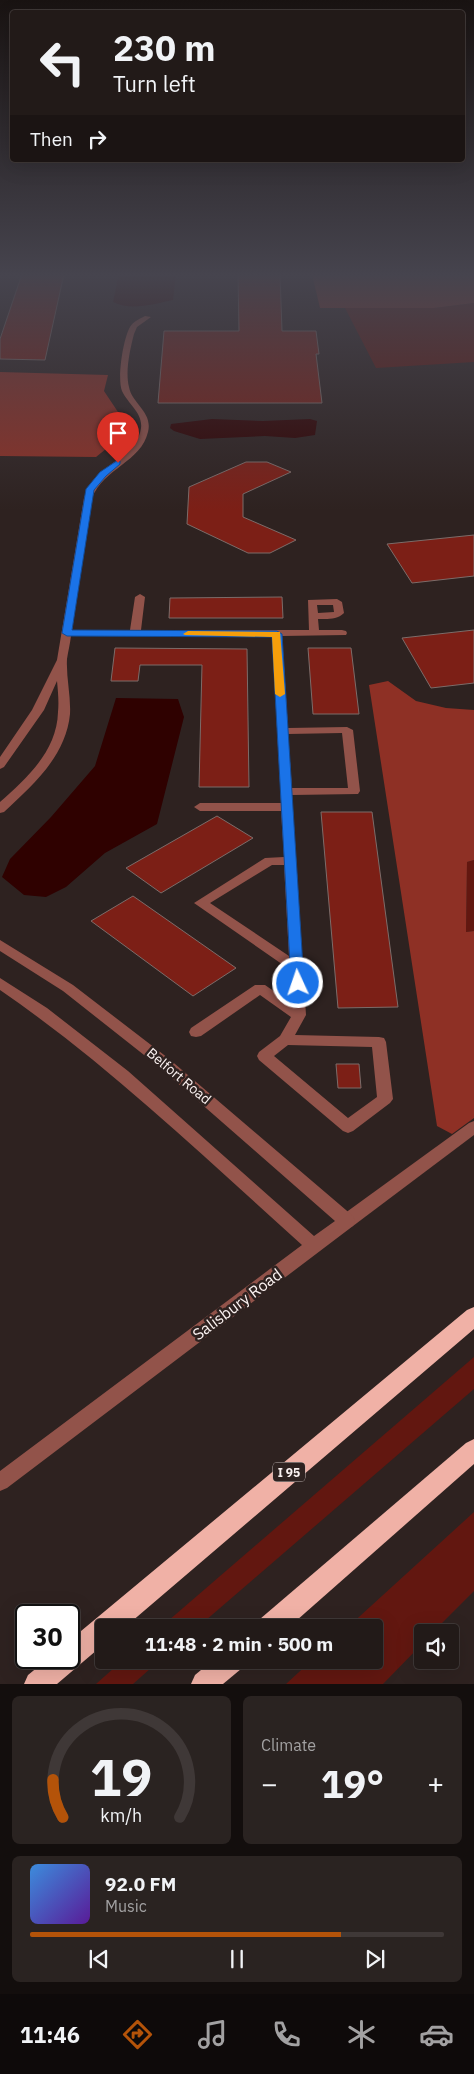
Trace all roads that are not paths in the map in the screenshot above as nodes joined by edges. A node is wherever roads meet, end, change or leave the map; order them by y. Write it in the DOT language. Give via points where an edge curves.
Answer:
graph roads {
  1 [pos="128,353"];
  2 [pos="140,597"];
  3 [pos="313,616"];
  4 [pos="67,633"];
  5 [pos="136,633"];
  6 [pos="342,633"];
  7 [pos="277,634"];
  8 [pos="314,634"];
  9 [pos="62,660"];
  10 [pos="283,731"];
  11 [pos="0,765"];
  12 [pos="286,792"];
  13 [pos="200,807"];
  14 [pos="287,807"];
  15 [pos="0,809"];
  16 [pos="290,861"];
  17 [pos="0,945"];
  18 [pos="296,967"];
  19 [pos="0,983"];
  20 [pos="300,1015"];
  21 [pos="196,1032"];
  22 [pos="285,1040"];
  23 [pos="474,1127"];
  24 [pos="347,1221"];
  25 [pos="314,1246"];
  26 [pos="474,1316"];
  27 [pos="474,1450"];
  28 [pos="0,1482"];
  29 [pos="115,1619"];
  30 [pos="279,1619"];
  31 [pos="95,1635"];
  32 [pos="80,1648"];
  33 [pos="55,1669"];
  34 [pos="222,1669"];
  35 [pos="37,1684"];
  36 [pos="204,1684"];
  1 -- 4 [label="street" via="124,386 142,413 144,436 133,451 103,474 90,489"];
  2 -- 5 [label="street"];
  3 -- 8 [label="street"];
  4 -- 5 [label="street"];
  4 -- 9 [label="street"];
  5 -- 7 [label="street"];
  6 -- 8 [label="street"];
  7 -- 8 [label="street"];
  7 -- 10 [label="street"];
  9 -- 11 [label="street" via="38,710"];
  9 -- 15 [label="street" via="64,714 52,752 42,768"];
  10 -- 12 [label="street"];
  10 -- 12 [label="street" via="347,730 354,791"];
  12 -- 14 [label="street"];
  13 -- 14 [label="street"];
  14 -- 16 [label="street"];
  16 -- 18 [label="street"];
  16 -- 18 [label="street" via="269,861 201,903"];
  17 -- 24 [label="street, Belfort Road" via="68,988 163,1062"];
  18 -- 20 [label="street"];
  19 -- 25 [label="street" via="38,1008 131,1082"];
  20 -- 21 [label="street" via="260,988"];
  20 -- 22 [label="street"];
  22 -- 22 [label="street" via="264,1056 348,1127 385,1099 379,1042"];
  23 -- 24 [label="street, Salisbury Road"];
  24 -- 25 [label="street, Salisbury Road"];
  25 -- 28 [label="street, Salisbury Road"];
  26 -- 29 [label="highway, I 95"];
  27 -- 30 [label="highway"];
  31 -- 32 [label="highway, I 95"];
  33 -- 35 [label="highway, I 95"];
  34 -- 36 [label="highway"];
}
